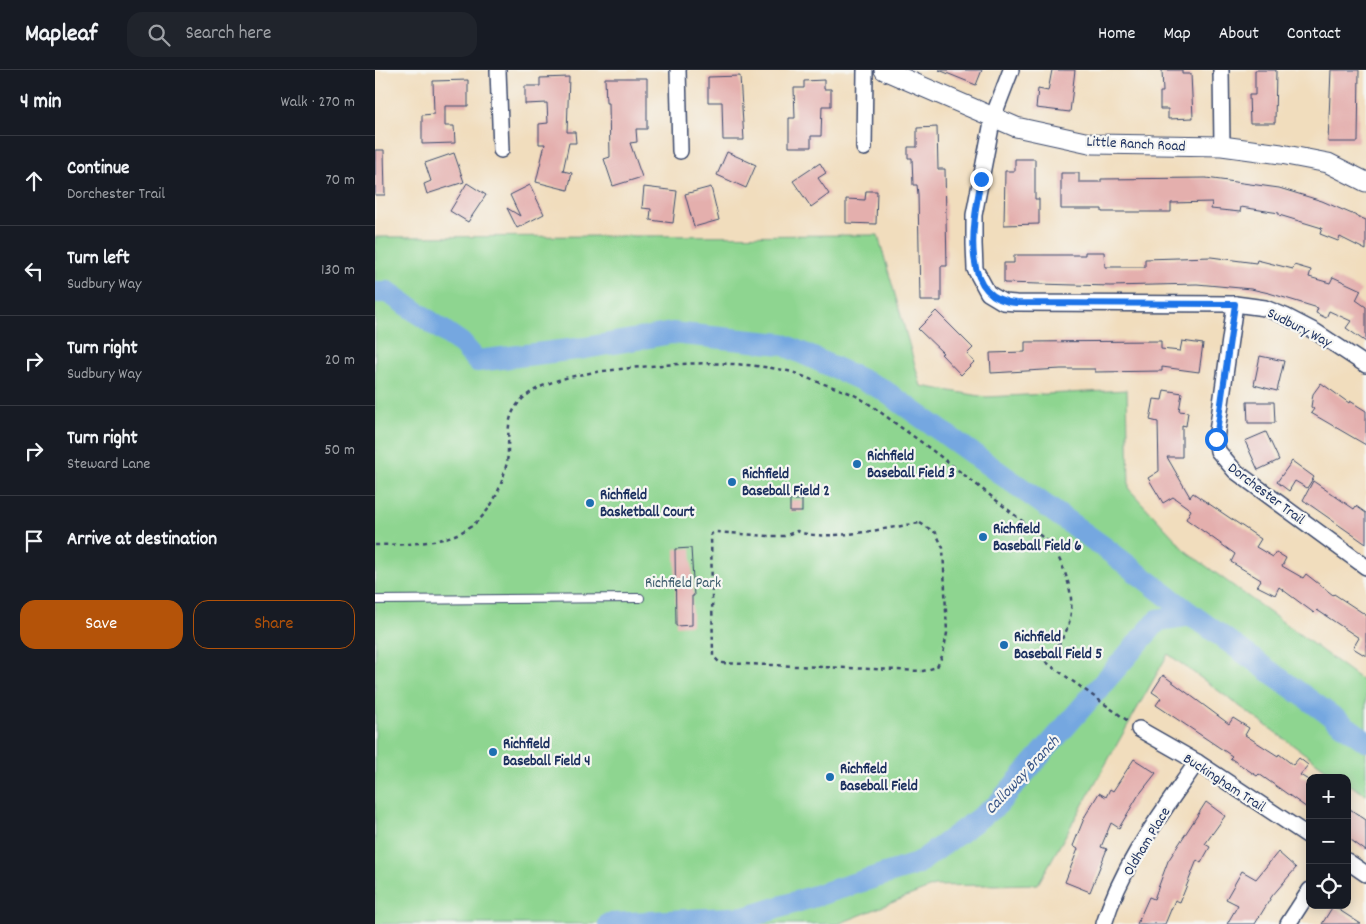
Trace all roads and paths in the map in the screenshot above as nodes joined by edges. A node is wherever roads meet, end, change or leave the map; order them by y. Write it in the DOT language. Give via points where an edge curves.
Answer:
graph roads {
  1 [pos="498,70"];
  2 [pos="678,70"];
  3 [pos="865,70"];
  4 [pos="884,70"];
  5 [pos="1011,70"];
  6 [pos="1221,70"];
  7 [pos="993,117"];
  8 [pos="1222,146"];
  9 [pos="864,148"];
  10 [pos="501,150"];
  11 [pos="679,151"];
  12 [pos="1366,182"];
  13 [pos="1235,304"];
  14 [pos="1366,365"];
  15 [pos="375,545"];
  16 [pos="1366,567"];
  17 [pos="640,598"];
  18 [pos="375,600"];
  19 [pos="947,633"];
  20 [pos="1139,729"];
  21 [pos="1197,762"];
  22 [pos="1306,833"];
  23 [pos="1351,864"];
  24 [pos="1366,874"];
  25 [pos="1306,896"];
  26 [pos="1104,924"];
  27 [pos="1288,924"];
  1 -- 10 [label="street"];
  2 -- 11 [label="street"];
  3 -- 9 [label="street"];
  4 -- 7 [label="street, Little Ranch Road"];
  5 -- 7 [label="street"];
  6 -- 8 [label="street"];
  7 -- 8 [label="street, Little Ranch Road" via="1016,127 1094,144"];
  7 -- 13 [label="street, Sudbury Way" via="974,215 975,269 987,293 1003,302"];
  8 -- 12 [label="street, Little Ranch Road" via="1328,163"];
  13 -- 14 [label="street, Sudbury Way" via="1265,308 1285,316"];
  13 -- 16 [label="street, Dorchester Trail" via="1216,439 1218,451 1235,471"];
  15 -- 20 [label="path" via="443,540 465,531 481,519 497,492 507,464 508,433 514,409 530,391 564,378 676,362 789,371 857,397 926,446 1051,544 1064,566 1071,600 1067,628 1047,662"];
  17 -- 18 [label="lane"];
  19 -- 19 [label="path" via="943,548 936,533 920,523 843,534 806,535 797,531 784,536 711,534 713,656 720,664 931,670 937,667 943,654"];
  20 -- 21 [label="street, Buckingham Trail"];
  21 -- 22 [label="street, Buckingham Trail"];
  21 -- 26 [label="street, Oldham Place" via="1145,837 1111,901"];
  23 -- 24 [label="street"];
  25 -- 27 [label="street"];
}
